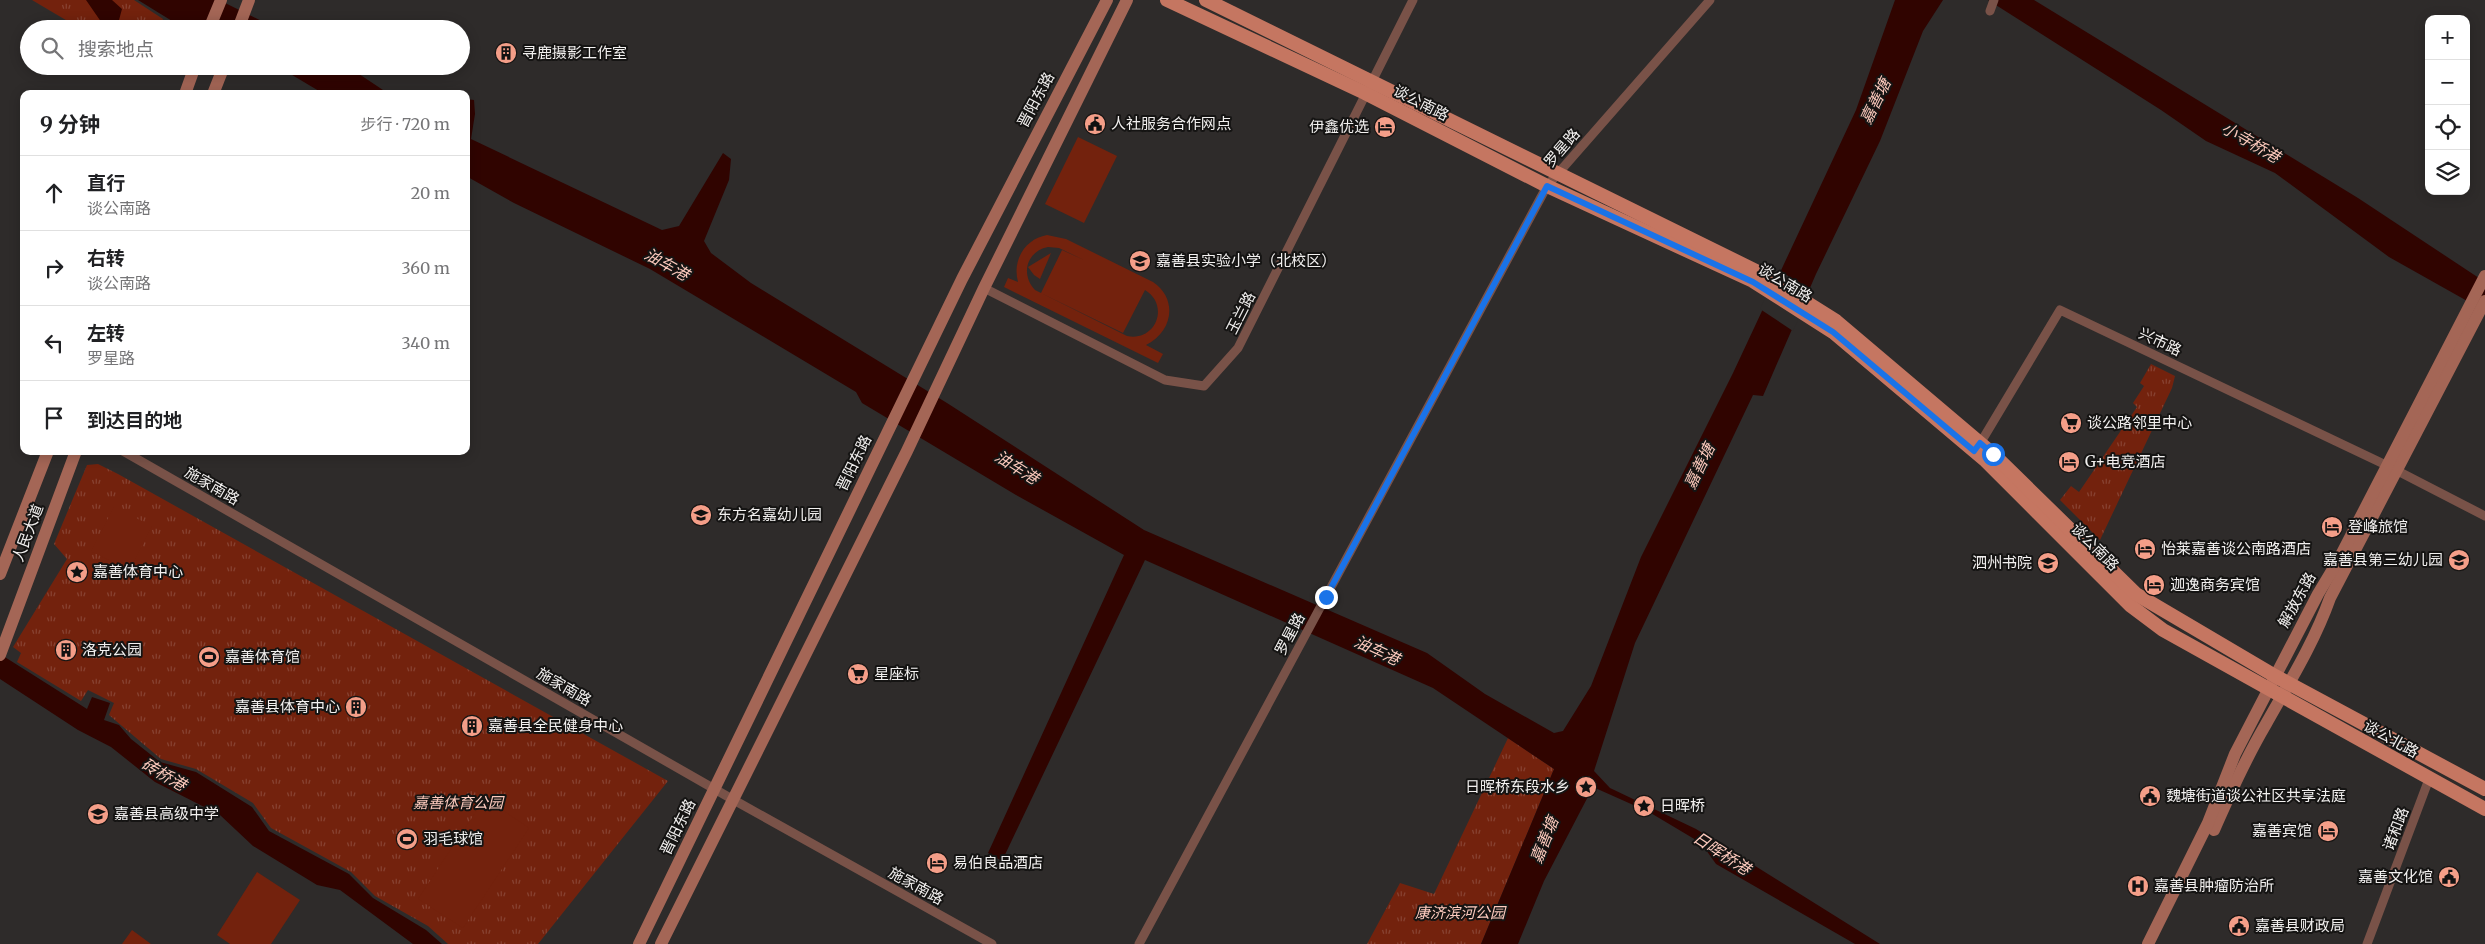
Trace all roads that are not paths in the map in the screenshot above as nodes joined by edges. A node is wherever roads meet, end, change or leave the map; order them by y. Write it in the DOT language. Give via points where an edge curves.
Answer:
graph roads {
  1 [pos="220,0"];
  2 [pos="249,0"];
  3 [pos="1107,0"];
  4 [pos="1127,0"];
  5 [pos="1167,0"];
  6 [pos="1206,0"];
  7 [pos="1413,0"];
  8 [pos="1710,0"];
  9 [pos="1994,0"];
  10 [pos="1990,11"];
  11 [pos="213,20"];
  12 [pos="241,20"];
  13 [pos="191,75"];
  14 [pos="220,75"];
  15 [pos="1369,87"];
  16 [pos="186,90"];
  17 [pos="215,90"];
  18 [pos="1557,174"];
  19 [pos="1547,186"];
  20 [pos="2485,276"];
  21 [pos="1755,277"];
  22 [pos="984,288"];
  23 [pos="2485,301"];
  24 [pos="2470,316"];
  25 [pos="1977,447"];
  26 [pos="46,455"];
  27 [pos="74,455"];
  28 [pos="130,455"];
  29 [pos="2393,468"];
  30 [pos="2485,516"];
  31 [pos="0,574"];
  32 [pos="0,655"];
  33 [pos="2275,676"];
  34 [pos="2289,684"];
  35 [pos="2268,690"];
  36 [pos="2282,698"];
  37 [pos="2429,779"];
  38 [pos="714,789"];
  39 [pos="2485,789"];
  40 [pos="732,800"];
  41 [pos="2485,809"];
  42 [pos="639,944"];
  43 [pos="661,944"];
  44 [pos="992,944"];
  45 [pos="1139,944"];
  46 [pos="2148,944"];
  47 [pos="2157,944"];
  48 [pos="2367,944"];
  1 -- 11 [label="main road"];
  2 -- 12 [label="main road"];
  3 -- 38 [label="main road, 晋阳东路" via="962,279"];
  4 -- 22 [label="main road"];
  5 -- 15 [label="main road, 谈公南路"];
  6 -- 15 [label="main road, 谈公南路"];
  7 -- 15 [label="street, 玉兰路"];
  8 -- 18 [label="street, 罗星路"];
  9 -- 10 [label="street"];
  13 -- 16 [label="main road"];
  14 -- 17 [label="main road"];
  15 -- 18 [label="main road, 谈公南路"];
  15 -- 19 [label="main road, 谈公南路"];
  15 -- 22 [label="street, 玉兰路" via="1238,348 1204,386 1165,380"];
  18 -- 19 [label="street, 罗星路"];
  18 -- 21 [label="main road, 谈公南路"];
  19 -- 21 [label="main road, 谈公南路"];
  19 -- 45 [label="street, 罗星路"];
  20 -- 24 [label="main road, 解放东路"];
  21 -- 25 [label="main road, 谈公南路" via="1835,327"];
  22 -- 40 [label="main road" via="942,381"];
  23 -- 24 [label="main road, 解放东路"];
  24 -- 29 [label="main road, 解放东路"];
  25 -- 29 [label="street, 兴市路" via="2060,310"];
  25 -- 33 [label="main road, 谈公南路" via="2136,594"];
  25 -- 35 [label="main road, 谈公南路" via="2131,606 2163,630"];
  26 -- 31 [label="main road, 人民大道"];
  27 -- 32 [label="main road, 人民大道"];
  28 -- 38 [label="street, 施家南路"];
  29 -- 30 [label="street"];
  29 -- 33 [label="main road, 解放东路"];
  29 -- 34 [label="main road, 解放东路"];
  33 -- 34 [label="main road, 谈公南路"];
  33 -- 35 [label="main road, 解放东路"];
  34 -- 36 [label="main road, 解放东路"];
  34 -- 39 [label="main road, 谈公北路"];
  35 -- 36 [label="main road, 谈公南路"];
  35 -- 46 [label="main road, 解放东路" via="2235,754 2208,823"];
  36 -- 37 [label="main road, 谈公北路"];
  36 -- 47 [label="main road, 解放东路" via="2265,724"];
  37 -- 41 [label="main road, 谈公北路"];
  37 -- 48 [label="street, 诸和路"];
  38 -- 40 [label="street, 施家南路"];
  38 -- 42 [label="main road, 晋阳东路"];
  40 -- 43 [label="main road"];
  40 -- 44 [label="street, 施家南路"];
}
